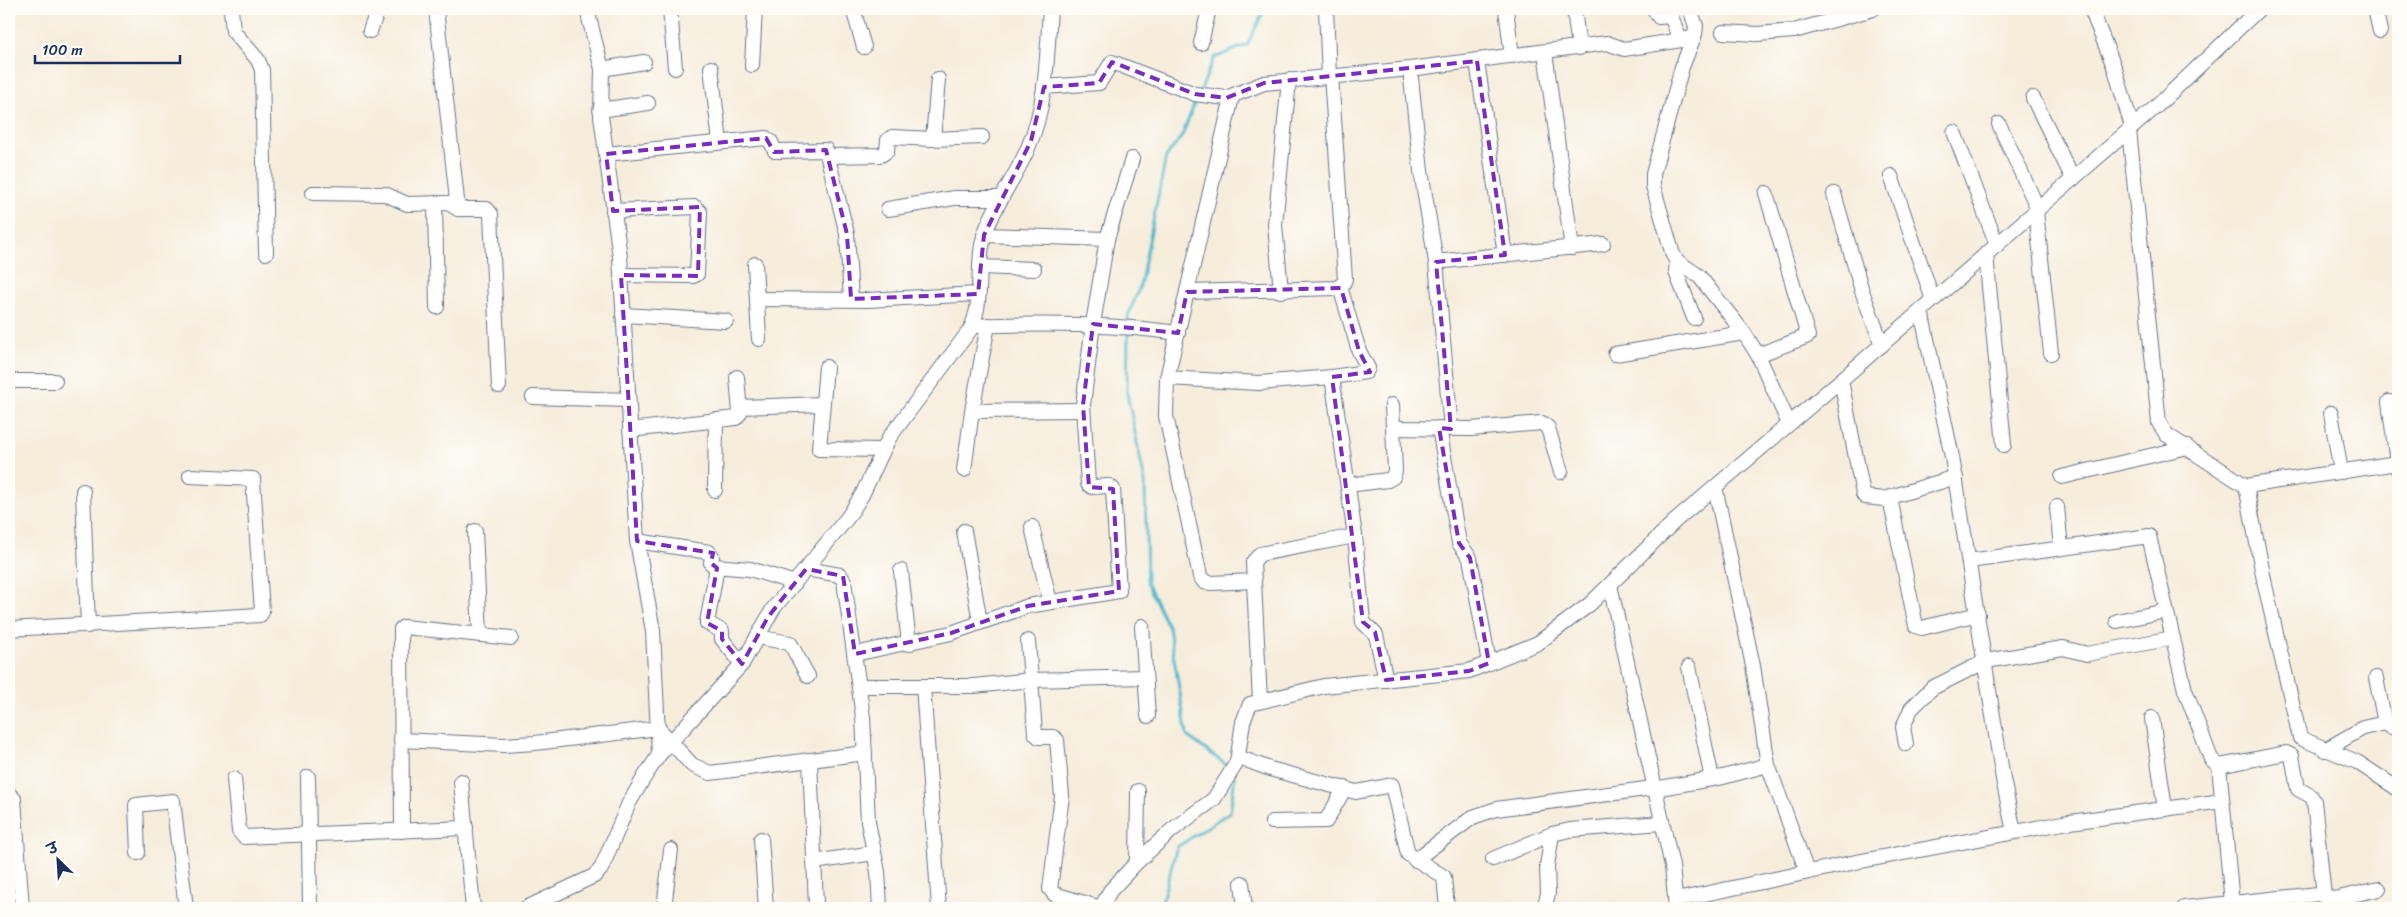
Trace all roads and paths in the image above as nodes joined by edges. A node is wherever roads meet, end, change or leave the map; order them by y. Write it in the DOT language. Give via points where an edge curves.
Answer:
graph roads {
  1 [pos="231,9"];
  2 [pos="378,9"];
  3 [pos="436,9"];
  4 [pos="589,9"];
  5 [pos="670,9"];
  6 [pos="755,9"];
  7 [pos="854,9"];
  8 [pos="1050,9"];
  9 [pos="1209,9"];
  10 [pos="1326,9"];
  11 [pos="1506,9"];
  12 [pos="1574,9"];
  13 [pos="1654,9"];
  14 [pos="1690,9"];
  15 [pos="1873,9"];
  16 [pos="2091,9"];
  17 [pos="2259,9"];
  18 [pos="2375,9"];
  19 [pos="370,31"];
  20 [pos="2380,31"];
  21 [pos="1723,32"];
  22 [pos="1687,39"];
  23 [pos="1201,43"];
  24 [pos="864,48"];
  25 [pos="1579,48"];
  26 [pos="1545,52"];
  27 [pos="1512,56"];
  28 [pos="1477,60"];
  29 [pos="644,62"];
  30 [pos="752,65"];
  31 [pos="675,68"];
  32 [pos="711,68"];
  33 [pos="602,69"];
  34 [pos="1410,69"];
  35 [pos="1330,76"];
  36 [pos="938,80"];
  37 [pos="1289,80"];
  38 [pos="1044,87"];
  39 [pos="1232,97"];
  40 [pos="2033,98"];
  41 [pos="648,103"];
  42 [pos="600,110"];
  43 [pos="1999,124"];
  44 [pos="2131,129"];
  45 [pos="1954,132"];
  46 [pos="982,137"];
  47 [pos="933,139"];
  48 [pos="720,142"];
  49 [pos="606,154"];
  50 [pos="828,156"];
  51 [pos="1132,159"];
  52 [pos="1891,176"];
  53 [pos="2073,179"];
  54 [pos="313,193"];
  55 [pos="1766,193"];
  56 [pos="1834,194"];
  57 [pos="1002,198"];
  58 [pos="435,203"];
  59 [pos="458,209"];
  60 [pos="888,209"];
  61 [pos="2037,210"];
  62 [pos="613,211"];
  63 [pos="984,235"];
  64 [pos="1108,239"];
  65 [pos="1604,244"];
  66 [pos="1997,245"];
  67 [pos="1572,248"];
  68 [pos="266,253"];
  69 [pos="1986,254"];
  70 [pos="1505,255"];
  71 [pos="1677,260"];
  72 [pos="1436,262"];
  73 [pos="754,264"];
  74 [pos="980,267"];
  75 [pos="1034,270"];
  76 [pos="621,275"];
  77 [pos="1340,287"];
  78 [pos="1280,291"];
  79 [pos="1187,292"];
  80 [pos="978,294"];
  81 [pos="756,299"];
  82 [pos="851,299"];
  83 [pos="1933,300"];
  84 [pos="437,307"];
  85 [pos="1921,311"];
  86 [pos="623,315"];
  87 [pos="1694,318"];
  88 [pos="726,321"];
  89 [pos="1093,324"];
  90 [pos="988,325"];
  91 [pos="973,326"];
  92 [pos="1178,333"];
  93 [pos="1744,334"];
  94 [pos="759,339"];
  95 [pos="1882,344"];
  96 [pos="2051,353"];
  97 [pos="1615,354"];
  98 [pos="1758,355"];
  99 [pos="826,367"];
  100 [pos="737,377"];
  101 [pos="1332,377"];
  102 [pos="1167,378"];
  103 [pos="55,380"];
  104 [pos="1841,380"];
  105 [pos="9,381"];
  106 [pos="498,386"];
  107 [pos="533,397"];
  108 [pos="628,400"];
  109 [pos="2389,402"];
  110 [pos="822,404"];
  111 [pos="1392,405"];
  112 [pos="740,407"];
  113 [pos="1083,410"];
  114 [pos="972,411"];
  115 [pos="2331,413"];
  116 [pos="716,420"];
  117 [pos="1789,424"];
  118 [pos="1393,428"];
  119 [pos="1445,429"];
  120 [pos="630,430"];
  121 [pos="2004,445"];
  122 [pos="2187,448"];
  123 [pos="882,450"];
  124 [pos="2398,467"];
  125 [pos="964,470"];
  126 [pos="1561,472"];
  127 [pos="2341,472"];
  128 [pos="190,476"];
  129 [pos="1956,477"];
  130 [pos="2062,477"];
  131 [pos="1348,485"];
  132 [pos="2246,486"];
  133 [pos="1715,487"];
  134 [pos="715,490"];
  135 [pos="82,491"];
  136 [pos="1884,499"];
  137 [pos="2057,507"];
  138 [pos="1032,527"];
  139 [pos="475,531"];
  140 [pos="964,531"];
  141 [pos="1354,536"];
  142 [pos="637,541"];
  143 [pos="2061,548"];
  144 [pos="1969,562"];
  145 [pos="717,566"];
  146 [pos="806,569"];
  147 [pos="901,571"];
  148 [pos="1254,581"];
  149 [pos="795,583"];
  150 [pos="1610,585"];
  151 [pos="1050,602"];
  152 [pos="2166,611"];
  153 [pos="1978,614"];
  154 [pos="2116,621"];
  155 [pos="980,622"];
  156 [pos="88,626"];
  157 [pos="1142,626"];
  158 [pos="9,629"];
  159 [pos="480,635"];
  160 [pos="511,638"];
  161 [pos="757,638"];
  162 [pos="2173,638"];
  163 [pos="1028,641"];
  164 [pos="909,644"];
  165 [pos="854,654"];
  166 [pos="1986,661"];
  167 [pos="1489,663"];
  168 [pos="742,664"];
  169 [pos="1689,667"];
  170 [pos="808,676"];
  171 [pos="1145,677"];
  172 [pos="2376,678"];
  173 [pos="1031,680"];
  174 [pos="1386,680"];
  175 [pos="859,686"];
  176 [pos="923,686"];
  177 [pos="1260,701"];
  178 [pos="1148,716"];
  179 [pos="2152,718"];
  180 [pos="2392,724"];
  181 [pos="658,728"];
  182 [pos="401,740"];
  183 [pos="2302,740"];
  184 [pos="672,742"];
  185 [pos="1906,744"];
  186 [pos="2325,750"];
  187 [pos="865,753"];
  188 [pos="2290,753"];
  189 [pos="659,755"];
  190 [pos="1237,759"];
  191 [pos="810,760"];
  192 [pos="1768,765"];
  193 [pos="2220,766"];
  194 [pos="308,778"];
  195 [pos="234,779"];
  196 [pos="1712,779"];
  197 [pos="461,781"];
  198 [pos="1345,788"];
  199 [pos="1654,788"];
  200 [pos="2398,789"];
  201 [pos="1138,792"];
  202 [pos="9,794"];
  203 [pos="2222,801"];
  204 [pos="2165,809"];
  205 [pos="1272,822"];
  206 [pos="1662,823"];
  207 [pos="466,828"];
  208 [pos="402,831"];
  209 [pos="2014,832"];
  210 [pos="309,834"];
  211 [pos="1552,834"];
  212 [pos="760,839"];
  213 [pos="671,850"];
  214 [pos="138,853"];
  215 [pos="874,853"];
  216 [pos="1493,859"];
  217 [pos="1416,860"];
  218 [pos="814,862"];
  219 [pos="1137,862"];
  220 [pos="1807,872"];
  221 [pos="1242,883"];
  222 [pos="2379,889"];
  223 [pos="2324,896"];
  224 [pos="1676,904"];
  225 [pos="2236,904"];
  226 [pos="816,906"];
  227 [pos="22,908"];
  228 [pos="186,908"];
  229 [pos="310,908"];
  230 [pos="473,908"];
  231 [pos="526,908"];
  232 [pos="664,908"];
  233 [pos="766,908"];
  234 [pos="880,908"];
  235 [pos="939,908"];
  236 [pos="1101,908"];
  237 [pos="1245,908"];
  238 [pos="1447,908"];
  239 [pos="1544,908"];
  240 [pos="2184,908"];
  1 -- 68 [label="street" via="233,31 258,60 262,70"];
  2 -- 19 [label="street"];
  3 -- 59 [label="street"];
  4 -- 33 [label="street"];
  5 -- 31 [label="street"];
  6 -- 30 [label="street"];
  7 -- 24 [label="street"];
  8 -- 38 [label="street"];
  9 -- 23 [label="street"];
  10 -- 35 [label="street"];
  11 -- 27 [label="street"];
  12 -- 25 [label="street"];
  13 -- 22 [label="street" via="1659,17 1671,16"];
  14 -- 22 [label="street" via="1696,26"];
  15 -- 21 [label="street" via="1785,33"];
  16 -- 44 [label="street" via="2115,69"];
  17 -- 44 [label="street"];
  18 -- 20 [label="street"];
  22 -- 25 [label="street" via="1624,49 1610,44"];
  22 -- 71 [label="street" via="1652,180 1662,222"];
  25 -- 26 [label="street"];
  26 -- 27 [label="street"];
  26 -- 67 [label="street"];
  27 -- 28 [label="street"];
  28 -- 34 [label="street"];
  28 -- 70 [label="street"];
  29 -- 33 [label="street"];
  32 -- 48 [label="street"];
  33 -- 42 [label="street"];
  34 -- 35 [label="street"];
  34 -- 72 [label="street"];
  35 -- 37 [label="street"];
  35 -- 77 [label="street" via="1345,279"];
  36 -- 47 [label="street"];
  37 -- 39 [label="street" via="1264,83"];
  37 -- 78 [label="street" via="1274,232"];
  38 -- 39 [label="street" via="1099,84 1112,62 1195,94"];
  38 -- 57 [label="street" via="1031,141"];
  39 -- 79 [label="street"];
  40 -- 53 [label="street"];
  41 -- 42 [label="street"];
  42 -- 49 [label="street"];
  43 -- 61 [label="street"];
  44 -- 53 [label="street"];
  44 -- 122 [label="street" via="2157,416 2163,430"];
  45 -- 66 [label="street"];
  46 -- 47 [label="street"];
  47 -- 50 [label="street" via="892,136 881,155"];
  48 -- 49 [label="street"];
  48 -- 50 [label="street" via="766,138 775,151 822,148"];
  49 -- 62 [label="street"];
  50 -- 82 [label="street" via="847,234"];
  51 -- 64 [label="street"];
  52 -- 83 [label="street"];
  53 -- 61 [label="street"];
  54 -- 58 [label="street" via="385,194 406,204"];
  55 -- 98 [label="street" via="1808,336"];
  56 -- 95 [label="street" via="1862,291"];
  57 -- 60 [label="street" via="954,198"];
  57 -- 63 [label="street"];
  58 -- 59 [label="street" via="448,202"];
  58 -- 84 [label="street"];
  59 -- 106 [label="street" via="484,207 491,214"];
  61 -- 66 [label="street"];
  61 -- 96 [label="street"];
  62 -- 76 [label="street"];
  62 -- 76 [label="street" via="695,208 700,212 697,274"];
  63 -- 64 [label="street"];
  63 -- 74 [label="street"];
  64 -- 89 [label="street"];
  65 -- 67 [label="street"];
  66 -- 69 [label="street"];
  67 -- 70 [label="street"];
  69 -- 83 [label="street"];
  69 -- 121 [label="street"];
  70 -- 72 [label="street"];
  71 -- 87 [label="street" via="1676,272"];
  71 -- 93 [label="street" via="1699,276"];
  72 -- 119 [label="street"];
  73 -- 81 [label="street"];
  74 -- 75 [label="street"];
  74 -- 80 [label="street"];
  76 -- 86 [label="street"];
  77 -- 78 [label="street"];
  77 -- 101 [label="street" via="1368,371"];
  78 -- 79 [label="street"];
  79 -- 92 [label="street"];
  80 -- 82 [label="street"];
  80 -- 91 [label="street"];
  81 -- 82 [label="street"];
  81 -- 94 [label="street"];
  83 -- 85 [label="street"];
  85 -- 95 [label="street"];
  85 -- 129 [label="street"];
  86 -- 88 [label="street"];
  86 -- 108 [label="street"];
  89 -- 90 [label="street"];
  89 -- 92 [label="street"];
  89 -- 113 [label="street"];
  90 -- 91 [label="street"];
  90 -- 114 [label="street"];
  91 -- 123 [label="street"];
  92 -- 102 [label="street"];
  93 -- 97 [label="street"];
  93 -- 98 [label="street"];
  95 -- 104 [label="street"];
  98 -- 117 [label="street"];
  99 -- 110 [label="street"];
  100 -- 112 [label="street"];
  101 -- 102 [label="street" via="1258,383"];
  101 -- 131 [label="street"];
  102 -- 148 [label="street" via="1166,416 1200,576 1204,582 1210,583"];
  103 -- 105 [label="street"];
  104 -- 117 [label="street"];
  104 -- 136 [label="street" via="1863,494 1869,498"];
  107 -- 108 [label="street"];
  108 -- 120 [label="street"];
  109 -- 124 [label="street"];
  110 -- 112 [label="street"];
  110 -- 123 [label="street" via="819,449"];
  111 -- 118 [label="street"];
  112 -- 116 [label="street" via="736,418"];
  113 -- 114 [label="street"];
  113 -- 151 [label="street" via="1088,484 1113,489 1120,588 1116,592"];
  114 -- 125 [label="street"];
  115 -- 127 [label="street"];
  116 -- 120 [label="street"];
  116 -- 134 [label="street"];
  117 -- 133 [label="street"];
  118 -- 119 [label="street"];
  118 -- 131 [label="street" via="1393,477"];
  119 -- 126 [label="street" via="1542,423 1548,428"];
  119 -- 167 [label="street" via="1459,544 1470,558"];
  120 -- 142 [label="street"];
  122 -- 130 [label="street"];
  122 -- 132 [label="street"];
  123 -- 146 [label="street" via="848,517"];
  124 -- 127 [label="street"];
  127 -- 132 [label="street"];
  128 -- 156 [label="street" via="253,479 260,615"];
  129 -- 136 [label="street"];
  129 -- 144 [label="street"];
  131 -- 141 [label="street"];
  132 -- 183 [label="street" via="2295,724"];
  133 -- 150 [label="street" via="1674,521"];
  133 -- 192 [label="street" via="1753,666"];
  135 -- 156 [label="street"];
  136 -- 153 [label="street" via="1891,503 1893,509 1916,626 1922,628"];
  137 -- 143 [label="street"];
  138 -- 151 [label="street"];
  139 -- 159 [label="street"];
  140 -- 155 [label="street"];
  141 -- 148 [label="street" via="1260,554 1253,562"];
  141 -- 174 [label="street" via="1363,622 1376,635"];
  142 -- 145 [label="street" via="709,552 712,565"];
  142 -- 181 [label="street" via="653,631"];
  143 -- 144 [label="street"];
  143 -- 152 [label="street" via="2149,536"];
  144 -- 153 [label="street"];
  145 -- 149 [label="street" via="754,570"];
  145 -- 168 [label="street" via="707,623 722,631 723,640"];
  146 -- 149 [label="street"];
  146 -- 165 [label="street" via="842,577"];
  147 -- 164 [label="street"];
  148 -- 177 [label="street"];
  149 -- 161 [label="street"];
  150 -- 167 [label="street" via="1538,642"];
  150 -- 199 [label="street"];
  151 -- 155 [label="street"];
  152 -- 154 [label="street"];
  152 -- 162 [label="street"];
  153 -- 166 [label="street"];
  155 -- 164 [label="street"];
  156 -- 158 [label="street"];
  157 -- 171 [label="street"];
  159 -- 160 [label="street"];
  159 -- 182 [label="street" via="401,629"];
  161 -- 168 [label="street"];
  161 -- 170 [label="street" via="790,643"];
  162 -- 166 [label="street" via="2087,654 2063,648"];
  162 -- 193 [label="street" via="2189,699 2211,759"];
  163 -- 173 [label="street"];
  164 -- 165 [label="street"];
  165 -- 175 [label="street"];
  166 -- 185 [label="street" via="1932,688 1911,709 1903,727"];
  166 -- 209 [label="street"];
  167 -- 174 [label="street" via="1469,671"];
  168 -- 184 [label="street"];
  169 -- 196 [label="street"];
  171 -- 173 [label="street"];
  171 -- 178 [label="street"];
  172 -- 180 [label="street"];
  173 -- 176 [label="street" via="974,686"];
  173 -- 236 [label="street" via="1035,733 1039,737 1057,740 1062,791 1050,889 1054,894"];
  174 -- 177 [label="street" via="1324,686"];
  175 -- 176 [label="street"];
  175 -- 187 [label="street"];
  176 -- 235 [label="street"];
  177 -- 190 [label="street" via="1250,704 1243,722"];
  179 -- 204 [label="street"];
  180 -- 186 [label="street" via="2363,728"];
  181 -- 182 [label="street" via="504,745"];
  181 -- 184 [label="street"];
  181 -- 189 [label="street"];
  182 -- 208 [label="street"];
  183 -- 186 [label="street"];
  183 -- 188 [label="street"];
  184 -- 189 [label="street"];
  184 -- 191 [label="street" via="692,765 710,773"];
  186 -- 200 [label="street" via="2356,762"];
  187 -- 191 [label="street"];
  187 -- 215 [label="street" via="868,822"];
  188 -- 193 [label="street"];
  188 -- 223 [label="street" via="2298,789 2314,801"];
  189 -- 231 [label="street" via="632,797 601,869 594,876"];
  190 -- 198 [label="street"];
  190 -- 219 [label="street" via="1214,800 1172,830"];
  191 -- 218 [label="street"];
  192 -- 196 [label="street"];
  192 -- 220 [label="street"];
  193 -- 203 [label="street"];
  194 -- 210 [label="street"];
  195 -- 210 [label="street" via="241,835"];
  196 -- 199 [label="street"];
  197 -- 207 [label="street"];
  198 -- 205 [label="street" via="1326,821"];
  198 -- 217 [label="street" via="1360,792 1392,785 1408,854"];
  199 -- 206 [label="street"];
  199 -- 217 [label="street" via="1496,808 1473,817"];
  201 -- 219 [label="street"];
  202 -- 227 [label="street" via="14,799"];
  203 -- 204 [label="street"];
  203 -- 225 [label="street"];
  204 -- 209 [label="street"];
  206 -- 211 [label="street"];
  206 -- 224 [label="street" via="1672,866"];
  207 -- 208 [label="street"];
  207 -- 230 [label="street"];
  208 -- 210 [label="street"];
  209 -- 220 [label="street"];
  210 -- 229 [label="street"];
  211 -- 216 [label="street"];
  211 -- 239 [label="street"];
  212 -- 233 [label="street"];
  213 -- 232 [label="street"];
  214 -- 228 [label="street" via="136,805 173,801"];
  215 -- 218 [label="street"];
  215 -- 234 [label="street"];
  217 -- 238 [label="street" via="1444,877"];
  218 -- 226 [label="street"];
  219 -- 236 [label="street" via="1110,891"];
  220 -- 224 [label="street"];
  221 -- 237 [label="street"];
  222 -- 223 [label="street" via="2334,899"];
  223 -- 225 [label="street" via="2318,894"];
  225 -- 240 [label="street"];
}
